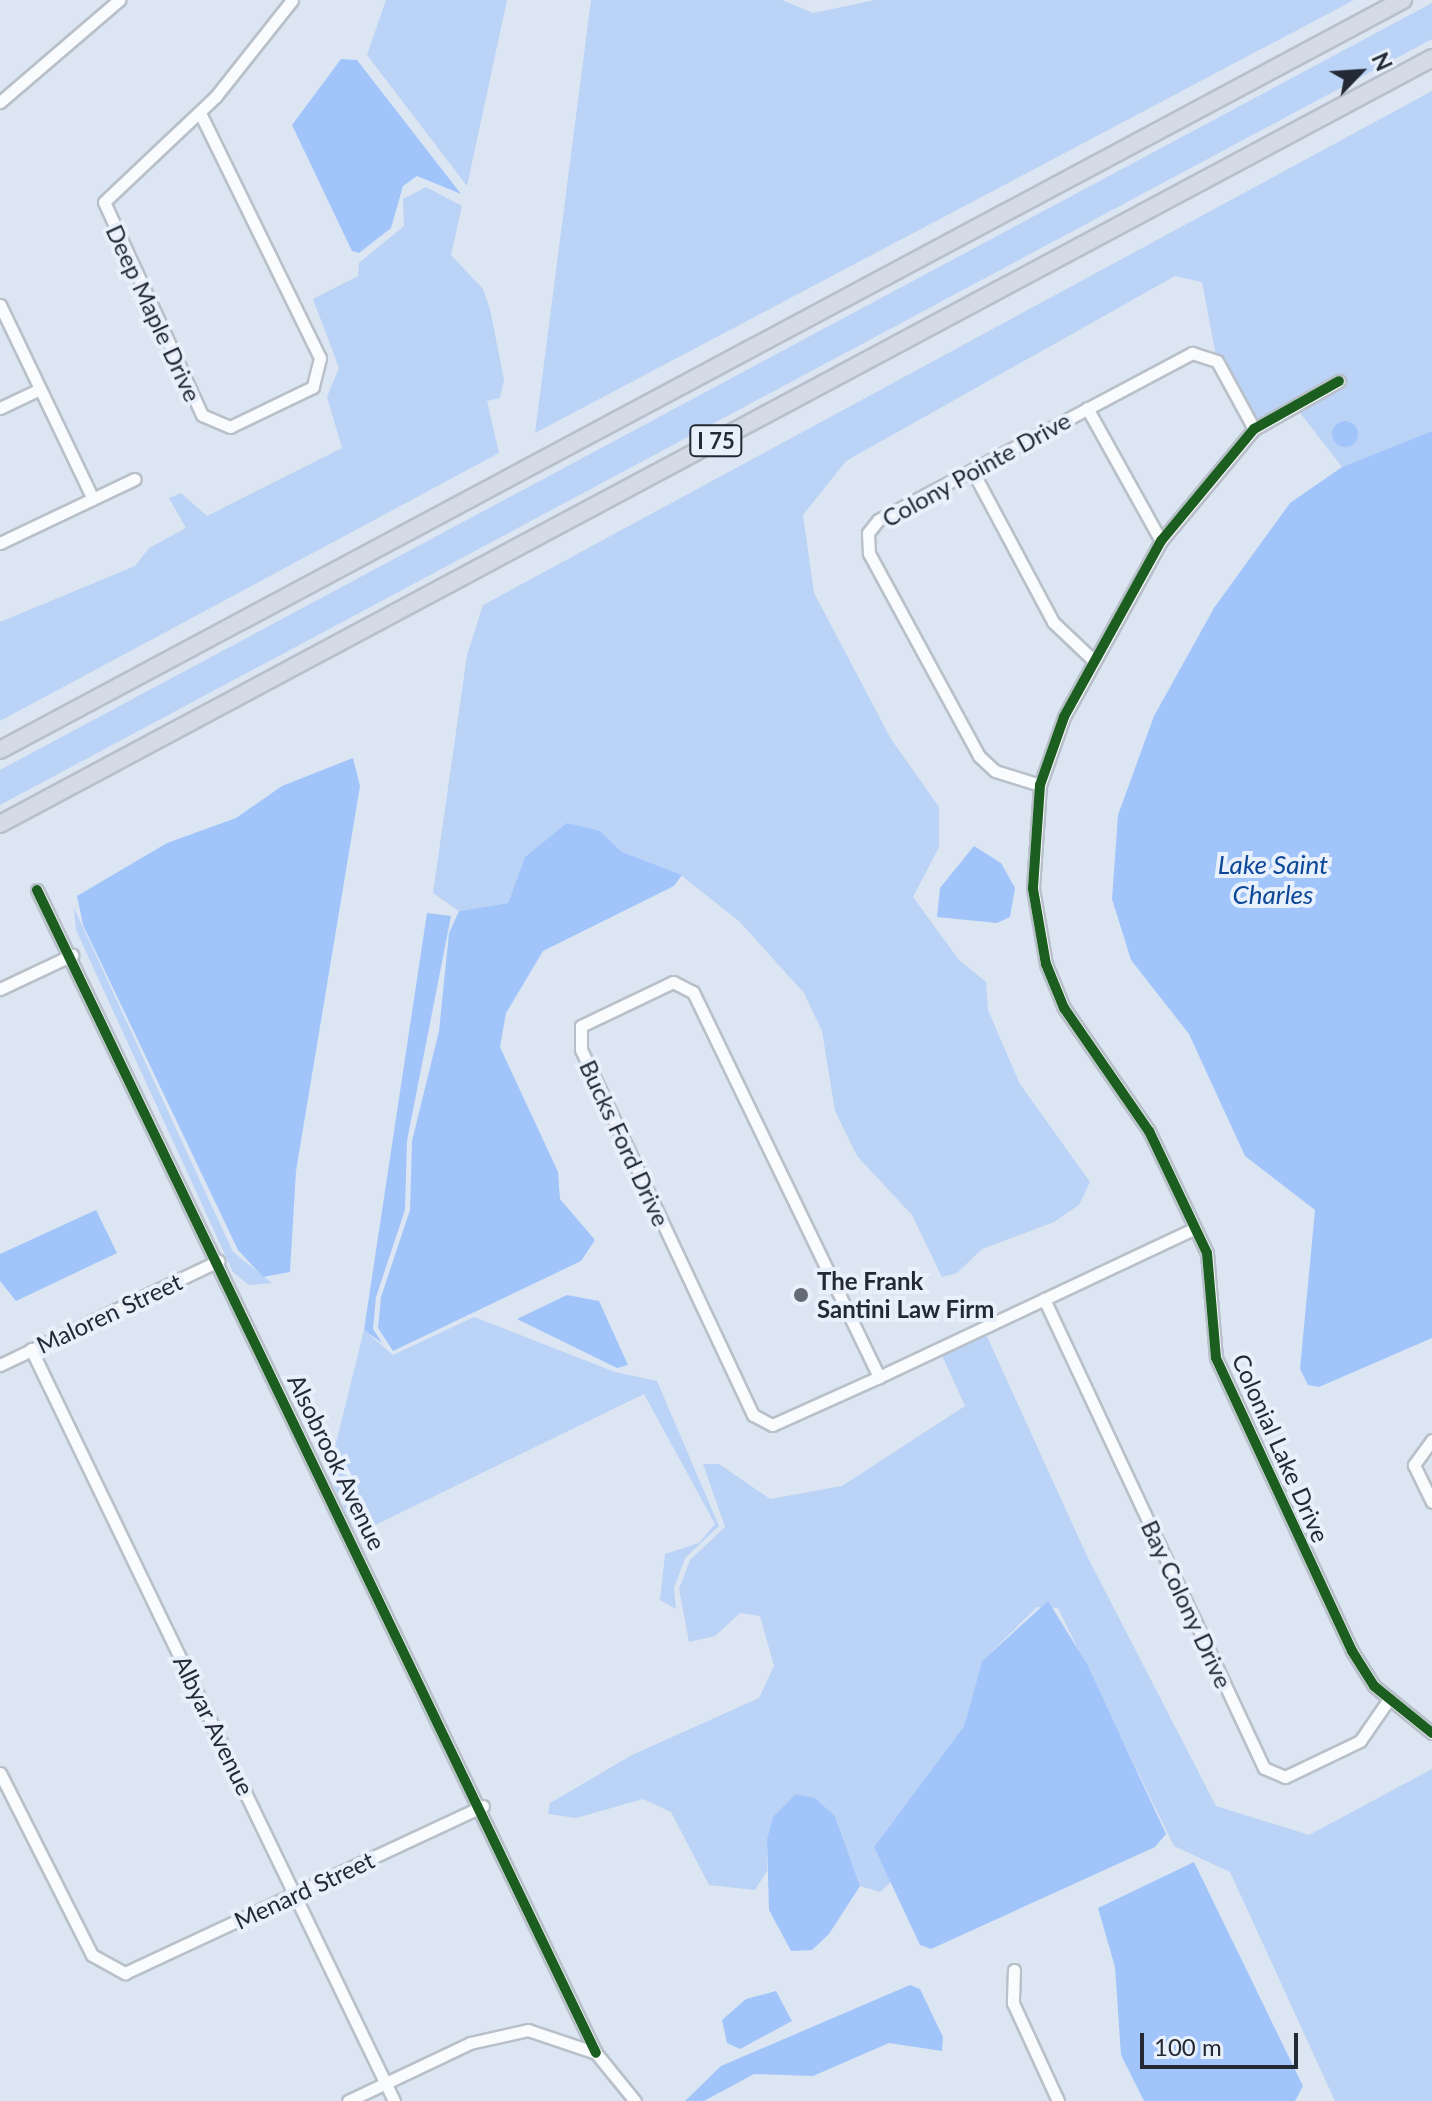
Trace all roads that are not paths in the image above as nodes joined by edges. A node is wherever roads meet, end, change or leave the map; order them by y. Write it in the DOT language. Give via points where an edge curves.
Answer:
graph roads {
  1 [pos="119,0"];
  2 [pos="292,0"];
  3 [pos="1403,0"];
  4 [pos="1432,58"];
  5 [pos="0,102"];
  6 [pos="200,113"];
  7 [pos="0,305"];
  8 [pos="1339,381"];
  9 [pos="40,389"];
  10 [pos="0,408"];
  11 [pos="1087,408"];
  12 [pos="1254,429"];
  13 [pos="972,470"];
  14 [pos="135,479"];
  15 [pos="93,499"];
  16 [pos="1161,541"];
  17 [pos="0,543"];
  18 [pos="1091,658"];
  19 [pos="0,750"];
  20 [pos="1040,785"];
  21 [pos="0,824"];
  22 [pos="37,890"];
  23 [pos="72,955"];
  24 [pos="0,989"];
  25 [pos="1195,1228"];
  26 [pos="218,1261"];
  27 [pos="1044,1299"];
  28 [pos="31,1349"];
  29 [pos="0,1365"];
  30 [pos="879,1377"];
  31 [pos="1432,1440"];
  32 [pos="1432,1502"];
  33 [pos="1389,1699"];
  34 [pos="1432,1733"];
  35 [pos="0,1773"];
  36 [pos="483,1806"];
  37 [pos="296,1894"];
  38 [pos="1014,1970"];
  39 [pos="596,2053"];
  40 [pos="386,2083"];
  41 [pos="348,2101"];
  42 [pos="394,2101"];
  43 [pos="635,2101"];
  44 [pos="1058,2101"];
  1 -- 5 [label="street"];
  2 -- 6 [label="street, Deep Maple Drive"];
  3 -- 19 [label="highway, I 75"];
  4 -- 21 [label="highway, I 75"];
  6 -- 6 [label="street, Deep Maple Drive" via="104,202 202,415 230,427 313,387 320,358"];
  7 -- 9 [label="street"];
  8 -- 12 [label="street, Colonial Lake Drive"];
  9 -- 10 [label="street"];
  9 -- 15 [label="street"];
  11 -- 12 [label="street, Colony Pointe Drive" via="1205,352"];
  11 -- 13 [label="street, Colony Pointe Drive"];
  11 -- 16 [label="street"];
  12 -- 16 [label="street, Colonial Lake Drive"];
  13 -- 18 [label="street" via="1053,622"];
  13 -- 20 [label="street, Colony Pointe Drive" via="878,520 868,533 869,553 979,756 995,771"];
  14 -- 15 [label="street"];
  15 -- 17 [label="street"];
  16 -- 18 [label="street, Colonial Lake Drive"];
  18 -- 20 [label="street, Colonial Lake Drive"];
  20 -- 25 [label="street, Colonial Lake Drive" via="1033,889 1046,964 1086,1047 1149,1131"];
  22 -- 23 [label="street, Alsobrook Avenue"];
  23 -- 24 [label="street"];
  23 -- 26 [label="street, Alsobrook Avenue"];
  25 -- 27 [label="street, Bucks Ford Drive"];
  25 -- 33 [label="street, Colonial Lake Drive" via="1211,1275 1216,1358 1352,1651"];
  26 -- 28 [label="street, Maloren Street"];
  26 -- 36 [label="street, Alsobrook Avenue"];
  27 -- 30 [label="street, Bucks Ford Drive"];
  27 -- 33 [label="street, Bay Colony Drive" via="1264,1768 1285,1777 1360,1741"];
  28 -- 29 [label="street, Maloren Street"];
  28 -- 37 [label="street, Albyar Avenue"];
  30 -- 30 [label="street, Bucks Ford Drive" via="772,1425 753,1415 581,1049 581,1026 673,982 693,992"];
  31 -- 32 [label="street" via="1414,1465"];
  33 -- 34 [label="street, Colonial Lake Drive"];
  35 -- 37 [label="street, Menard Street" via="92,1955 125,1973"];
  36 -- 37 [label="street, Menard Street"];
  36 -- 39 [label="street, Alsobrook Avenue"];
  37 -- 40 [label="street, Albyar Avenue"];
  38 -- 44 [label="street" via="1013,2003"];
  39 -- 40 [label="street" via="562,2037 500,2034"];
  39 -- 43 [label="street"];
  40 -- 41 [label="street"];
  40 -- 42 [label="street, Albyar Avenue"];
}
